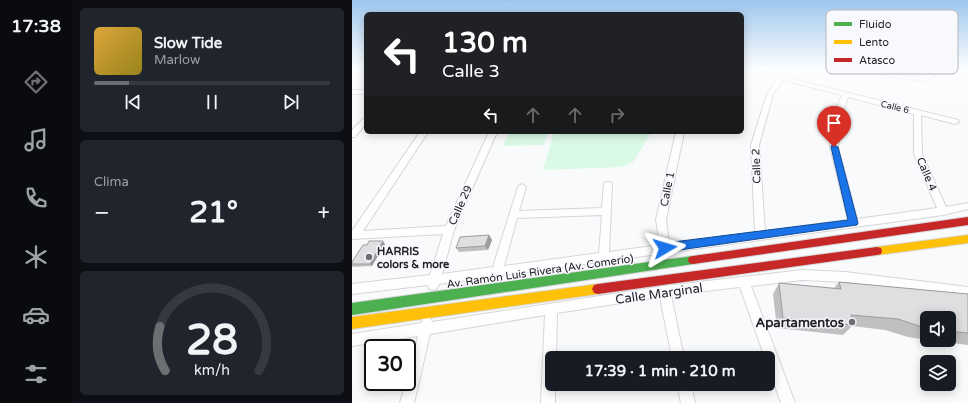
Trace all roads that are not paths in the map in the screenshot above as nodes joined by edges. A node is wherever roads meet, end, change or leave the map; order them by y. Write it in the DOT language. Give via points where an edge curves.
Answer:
graph roads {
  1 [pos="775,87"];
  2 [pos="814,87"];
  3 [pos="352,92"];
  4 [pos="364,92"];
  5 [pos="845,95"];
  6 [pos="917,112"];
  7 [pos="364,122"];
  8 [pos="955,122"];
  9 [pos="354,132"];
  10 [pos="423,134"];
  11 [pos="492,134"];
  12 [pos="680,134"];
  13 [pos="608,184"];
  14 [pos="522,187"];
  15 [pos="968,206"];
  16 [pos="606,211"];
  17 [pos="943,211"];
  18 [pos="513,215"];
  19 [pos="968,221"];
  20 [pos="853,223"];
  21 [pos="449,230"];
  22 [pos="353,234"];
  23 [pos="760,235"];
  24 [pos="968,239"];
  25 [pos="665,248"];
  26 [pos="604,256"];
  27 [pos="497,270"];
  28 [pos="433,280"];
  29 [pos="744,282"];
  30 [pos="352,289"];
  31 [pos="664,291"];
  32 [pos="968,292"];
  33 [pos="431,299"];
  34 [pos="551,308"];
  35 [pos="352,309"];
  36 [pos="429,314"];
  37 [pos="352,323"];
  38 [pos="427,328"];
  39 [pos="352,340"];
  40 [pos="677,351"];
  41 [pos="685,391"];
  42 [pos="407,403"];
  43 [pos="548,403"];
  44 [pos="688,403"];
  45 [pos="788,403"];
  1 -- 23 [label="street, Calle 2" via="770,94 755,145"];
  2 -- 5 [label="street, Calle 6"];
  3 -- 4 [label="street"];
  5 -- 6 [label="street, Calle 6"];
  5 -- 20 [label="street" via="837,118 834,147"];
  6 -- 8 [label="street, Calle 6"];
  6 -- 17 [label="street, Calle 4" via="918,154"];
  7 -- 9 [label="street"];
  10 -- 22 [label="street"];
  11 -- 21 [label="street, Calle 29"];
  12 -- 25 [label="street, Calle 1" via="661,220"];
  13 -- 16 [label="street"];
  14 -- 18 [label="street"];
  15 -- 17 [label="street"];
  16 -- 18 [label="street"];
  16 -- 26 [label="street"];
  17 -- 20 [label="street"];
  18 -- 27 [label="street"];
  19 -- 33 [label="highway, Av. Ramón Luis Rivera (Av. Comerío)"];
  20 -- 23 [label="street"];
  21 -- 22 [label="street"];
  21 -- 28 [label="street, Calle 29"];
  23 -- 25 [label="street"];
  24 -- 36 [label="highway"];
  25 -- 26 [label="street"];
  26 -- 27 [label="street"];
  27 -- 28 [label="street"];
  28 -- 30 [label="street"];
  28 -- 33 [label="street, Calle 29"];
  29 -- 31 [label="street, Calle Marginal"];
  29 -- 32 [label="street, Calle Marginal" via="802,275 846,277"];
  29 -- 45 [label="street"];
  31 -- 34 [label="street, Calle Marginal"];
  31 -- 40 [label="street"];
  33 -- 35 [label="highway, Av. Ramón Luis Rivera (Av. Comerío)"];
  33 -- 36 [label="street, Calle 29"];
  34 -- 38 [label="street, Calle Marginal"];
  34 -- 43 [label="street"];
  36 -- 37 [label="highway"];
  36 -- 38 [label="street, Calle 29"];
  38 -- 39 [label="street, Calle Marginal"];
  38 -- 42 [label="street, Calle 29"];
  41 -- 44 [label="street"];
}
